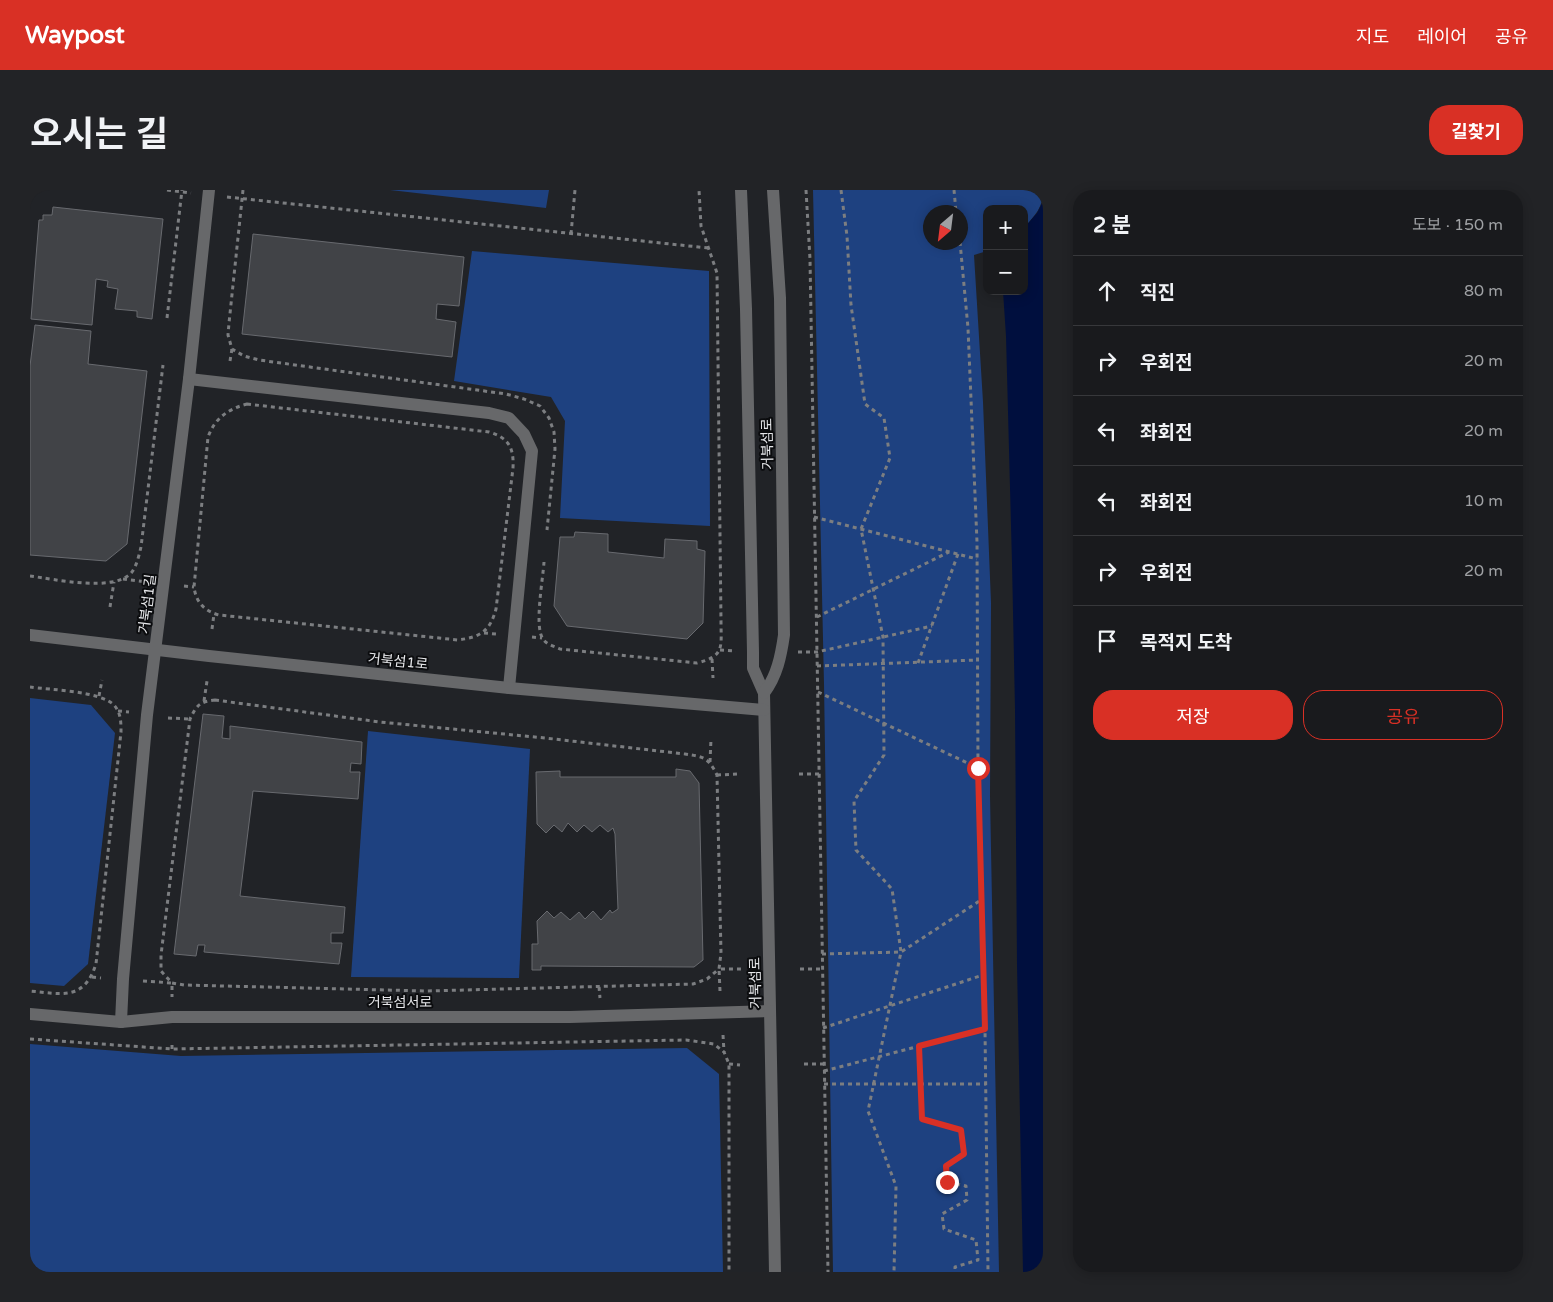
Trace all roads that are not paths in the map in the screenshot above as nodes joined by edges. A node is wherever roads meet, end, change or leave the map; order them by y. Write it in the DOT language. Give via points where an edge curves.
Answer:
graph roads {
  1 [pos="210,190"];
  2 [pos="741,190"];
  3 [pos="773,190"];
  4 [pos="189,379"];
  5 [pos="30,635"];
  6 [pos="156,650"];
  7 [pos="509,688"];
  8 [pos="764,693"];
  9 [pos="764,710"];
  10 [pos="770,1012"];
  11 [pos="30,1014"];
  12 [pos="121,1022"];
  13 [pos="775,1272"];
  1 -- 4 [label="street, 거북섬1길"];
  2 -- 8 [label="street, 거북섬로" via="753,660"];
  3 -- 8 [label="street, 거북섬로" via="780,298 784,635 777,670"];
  4 -- 6 [label="street, 거북섬1길"];
  4 -- 7 [label="street" via="489,413 509,418 524,434 532,451"];
  5 -- 6 [label="street, 거북섬1로"];
  6 -- 7 [label="street, 거북섬1로"];
  6 -- 12 [label="street, 거북섬1길" via="147,715"];
  7 -- 9 [label="street, 거북섬1로"];
  8 -- 9 [label="street, 거북섬로"];
  9 -- 10 [label="street, 거북섬로"];
  10 -- 12 [label="street, 거북섬서로" via="570,1017 172,1017"];
  10 -- 13 [label="street, 거북섬로"];
  11 -- 12 [label="street, 거북섬서로"];
}
